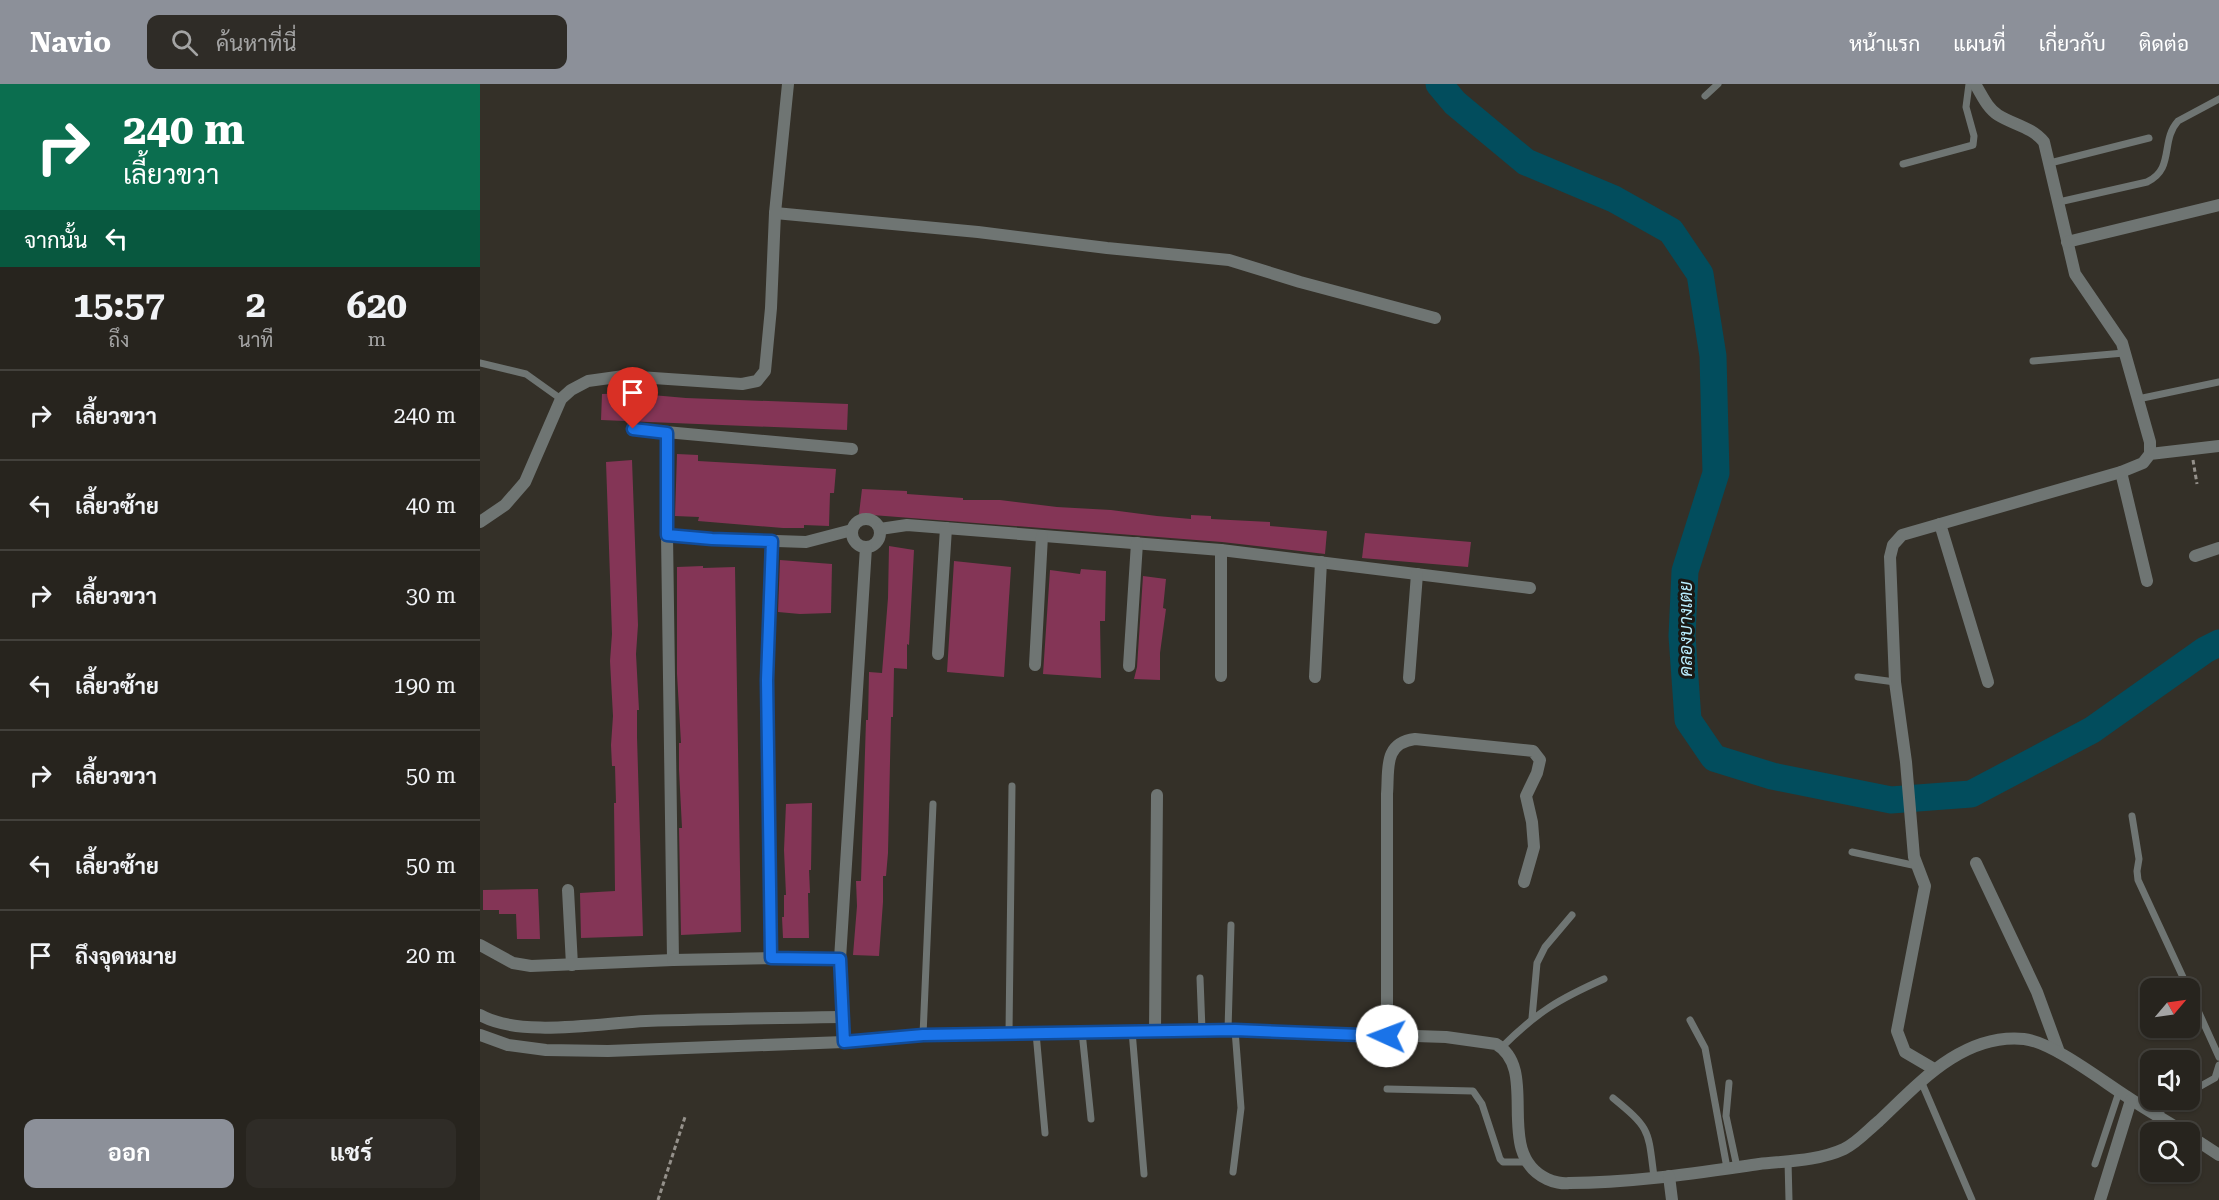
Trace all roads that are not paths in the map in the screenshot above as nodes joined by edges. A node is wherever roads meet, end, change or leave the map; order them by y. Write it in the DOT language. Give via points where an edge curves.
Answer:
graph roads {
  1 [pos="788,84"];
  2 [pos="1718,84"];
  3 [pos="1969,84"];
  4 [pos="1976,84"];
  5 [pos="1705,96"];
  6 [pos="2219,99"];
  7 [pos="2149,138"];
  8 [pos="2050,163"];
  9 [pos="1904,164"];
  10 [pos="2059,202"];
  11 [pos="2219,205"];
  12 [pos="775,213"];
  13 [pos="2067,242"];
  14 [pos="1435,318"];
  15 [pos="2124,352"];
  16 [pos="2033,361"];
  17 [pos="480,363"];
  18 [pos="2219,382"];
  19 [pos="561,399"];
  20 [pos="2138,399"];
  21 [pos="633,429"];
  22 [pos="667,433"];
  23 [pos="2219,446"];
  24 [pos="852,449"];
  25 [pos="2150,454"];
  26 [pos="2121,472"];
  27 [pos="480,522"];
  28 [pos="1940,524"];
  29 [pos="946,528"];
  30 [pos="879,529"];
  31 [pos="852,530"];
  32 [pos="667,535"];
  33 [pos="1042,536"];
  34 [pos="772,541"];
  35 [pos="1137,543"];
  36 [pos="866,547"];
  37 [pos="2219,548"];
  38 [pos="1221,550"];
  39 [pos="2195,556"];
  40 [pos="1321,562"];
  41 [pos="1417,574"];
  42 [pos="2147,581"];
  43 [pos="1530,588"];
  44 [pos="938,654"];
  45 [pos="1035,665"];
  46 [pos="1129,666"];
  47 [pos="1221,676"];
  48 [pos="1315,677"];
  49 [pos="1858,677"];
  50 [pos="1409,678"];
  51 [pos="1895,682"];
  52 [pos="1989,682"];
  53 [pos="1012,786"];
  54 [pos="1157,795"];
  55 [pos="933,804"];
  56 [pos="2132,816"];
  57 [pos="1852,852"];
  58 [pos="1976,863"];
  59 [pos="1917,866"];
  60 [pos="1524,882"];
  61 [pos="568,890"];
  62 [pos="1572,915"];
  63 [pos="1231,926"];
  64 [pos="480,945"];
  65 [pos="771,958"];
  66 [pos="840,959"];
  67 [pos="673,960"];
  68 [pos="572,965"];
  69 [pos="1200,978"];
  70 [pos="2183,978"];
  71 [pos="1604,980"];
  72 [pos="480,1015"];
  73 [pos="2200,1015"];
  74 [pos="843,1017"];
  75 [pos="1532,1018"];
  76 [pos="1690,1020"];
  77 [pos="1202,1030"];
  78 [pos="1232,1030"];
  79 [pos="1132,1031"];
  80 [pos="1155,1031"];
  81 [pos="1082,1032"];
  82 [pos="1009,1033"];
  83 [pos="1036,1033"];
  84 [pos="480,1035"];
  85 [pos="923,1035"];
  86 [pos="1387,1036"];
  87 [pos="844,1042"];
  88 [pos="1503,1047"];
  89 [pos="2059,1052"];
  90 [pos="2219,1057"];
  91 [pos="2219,1065"];
  92 [pos="1934,1069"];
  93 [pos="1921,1081"];
  94 [pos="1729,1083"];
  95 [pos="2200,1086"];
  96 [pos="1387,1089"];
  97 [pos="2119,1092"];
  98 [pos="1613,1098"];
  99 [pos="2132,1100"];
  100 [pos="2162,1110"];
  101 [pos="2155,1114"];
  102 [pos="1091,1119"];
  103 [pos="2168,1122"];
  104 [pos="1045,1133"];
  105 [pos="2200,1142"];
  106 [pos="2218,1153"];
  107 [pos="1788,1161"];
  108 [pos="1526,1162"];
  109 [pos="2095,1164"];
  110 [pos="1732,1168"];
  111 [pos="1233,1173"];
  112 [pos="1144,1174"];
  113 [pos="1669,1176"];
  114 [pos="1654,1177"];
  115 [pos="1672,1200"];
  116 [pos="1789,1200"];
  117 [pos="1972,1200"];
  118 [pos="2100,1200"];
  1 -- 12 [label="street"];
  2 -- 5 [label="lane"];
  3 -- 9 [label="lane" via="1966,107 1973,145"];
  4 -- 8 [label="street" via="1998,115 2037,134 2044,142"];
  6 -- 10 [label="lane" via="2173,127 2163,169 2155,178"];
  7 -- 8 [label="lane"];
  8 -- 10 [label="street"];
  10 -- 13 [label="street"];
  11 -- 13 [label="street"];
  12 -- 14 [label="street" via="1229,260"];
  12 -- 19 [label="street" via="765,371 757,381 742,384 624,376 588,381"];
  13 -- 15 [label="street" via="2075,274 2112,327"];
  15 -- 16 [label="lane"];
  15 -- 20 [label="street"];
  17 -- 19 [label="lane" via="526,374"];
  18 -- 20 [label="lane"];
  19 -- 27 [label="street" via="525,483 506,505"];
  20 -- 25 [label="street"];
  21 -- 22 [label="street"];
  22 -- 24 [label="street"];
  22 -- 32 [label="street"];
  23 -- 25 [label="street"];
  25 -- 26 [label="street" via="2144,463"];
  26 -- 28 [label="street"];
  26 -- 42 [label="street"];
  28 -- 51 [label="street" via="1902,535 1893,545 1890,557"];
  28 -- 52 [label="street"];
  29 -- 30 [label="street" via="907,525"];
  29 -- 33 [label="street"];
  29 -- 44 [label="street"];
  30 -- 31 [label="street" via="865,518 854,524"];
  30 -- 36 [label="street" via="877,542"];
  31 -- 34 [label="street" via="806,542"];
  31 -- 36 [label="street" via="855,542"];
  32 -- 34 [label="street"];
  32 -- 67 [label="street"];
  33 -- 35 [label="street"];
  33 -- 45 [label="street"];
  34 -- 65 [label="street" via="767,680"];
  35 -- 38 [label="street"];
  35 -- 46 [label="street"];
  36 -- 66 [label="street"];
  37 -- 39 [label="street"];
  38 -- 40 [label="street"];
  38 -- 47 [label="street"];
  40 -- 41 [label="street"];
  40 -- 48 [label="street"];
  41 -- 43 [label="street"];
  41 -- 50 [label="street"];
  49 -- 51 [label="lane"];
  51 -- 59 [label="street"];
  53 -- 82 [label="lane"];
  54 -- 80 [label="street"];
  55 -- 85 [label="lane"];
  56 -- 70 [label="lane" via="2138,880"];
  57 -- 59 [label="lane"];
  58 -- 89 [label="street" via="2037,992"];
  59 -- 92 [label="street" via="1924,879 1924,893 1897,1031 1905,1052"];
  60 -- 86 [label="street" via="1534,848 1526,796 1540,760 1533,751 1415,739 1397,744 1389,762 1387,794"];
  61 -- 68 [label="street"];
  62 -- 75 [label="lane" via="1537,963"];
  63 -- 78 [label="lane"];
  64 -- 68 [label="street" via="513,963"];
  65 -- 66 [label="street"];
  65 -- 67 [label="street"];
  66 -- 74 [label="street"];
  67 -- 68 [label="street"];
  69 -- 77 [label="lane"];
  71 -- 75 [label="lane" via="1564,997"];
  72 -- 74 [label="street" via="510,1026 532,1028 645,1021"];
  73 -- 90 [label="lane"];
  74 -- 87 [label="street"];
  75 -- 88 [label="lane"];
  76 -- 110 [label="lane" via="1705,1048"];
  77 -- 78 [label="street"];
  77 -- 80 [label="street"];
  78 -- 86 [label="street"];
  78 -- 111 [label="lane" via="1240,1108"];
  79 -- 80 [label="street"];
  79 -- 81 [label="street"];
  79 -- 112 [label="lane"];
  81 -- 83 [label="street"];
  81 -- 102 [label="lane"];
  82 -- 83 [label="street"];
  82 -- 85 [label="street"];
  83 -- 104 [label="lane"];
  84 -- 87 [label="street" via="508,1045 546,1050"];
  85 -- 87 [label="street"];
  86 -- 88 [label="street" via="1446,1037"];
  88 -- 108 [label="street" via="1515,1069 1518,1127"];
  89 -- 92 [label="street" via="2025,1039 2001,1040 1967,1048"];
  89 -- 97 [label="street"];
  91 -- 95 [label="lane" via="2215,1078"];
  92 -- 93 [label="street"];
  93 -- 107 [label="street" via="1845,1149"];
  93 -- 117 [label="lane"];
  94 -- 110 [label="lane" via="1726,1116"];
  96 -- 108 [label="lane" via="1473,1091 1482,1104 1500,1159"];
  97 -- 99 [label="street"];
  97 -- 109 [label="lane"];
  98 -- 114 [label="lane" via="1644,1126 1650,1140"];
  99 -- 101 [label="street"];
  99 -- 118 [label="street"];
  100 -- 101 [label="lane"];
  101 -- 103 [label="street"];
  105 -- 106 [label="street"];
  107 -- 110 [label="street"];
  107 -- 116 [label="lane"];
  108 -- 114 [label="street" via="1549,1180 1567,1184"];
  110 -- 113 [label="street"];
  113 -- 114 [label="street"];
  113 -- 115 [label="street"];
}
